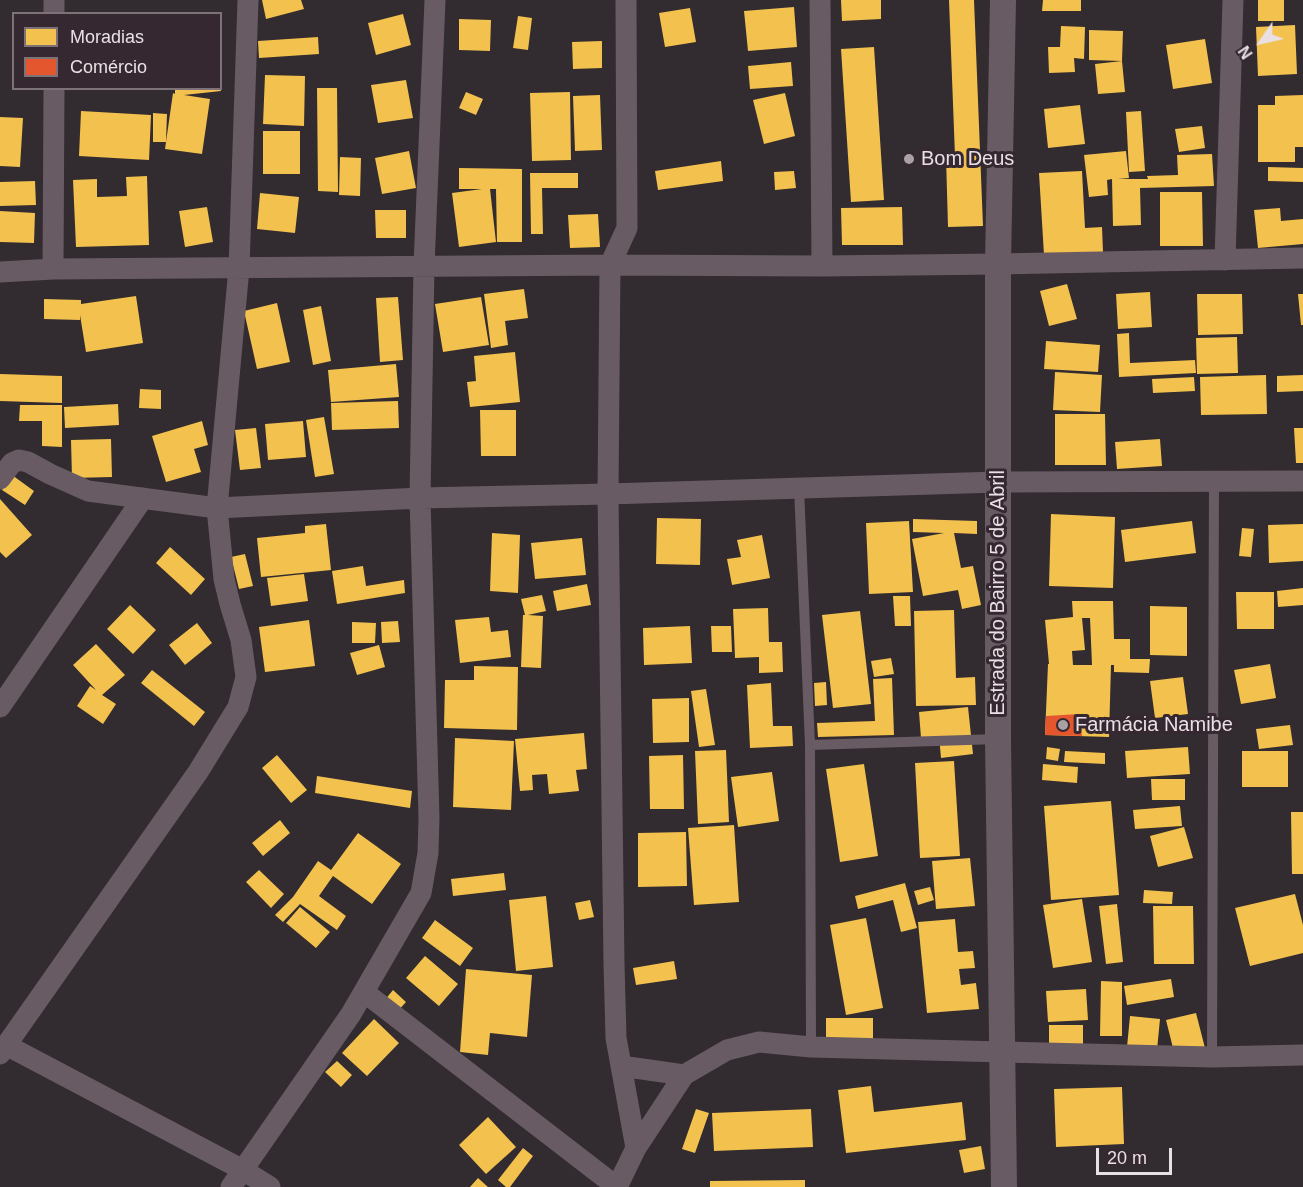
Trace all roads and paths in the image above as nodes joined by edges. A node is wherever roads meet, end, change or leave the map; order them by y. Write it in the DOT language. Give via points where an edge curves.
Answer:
graph roads {
  1 [pos="248,0"];
  2 [pos="435,0"];
  3 [pos="626,0"];
  4 [pos="820,0"];
  5 [pos="1003,0"];
  6 [pos="1233,0"];
  7 [pos="54,90"];
  8 [pos="1303,258"];
  9 [pos="1224,260"];
  10 [pos="998,264"];
  11 [pos="609,265"];
  12 [pos="424,266"];
  13 [pos="822,266"];
  14 [pos="239,268"];
  15 [pos="53,269"];
  16 [pos="0,272"];
  17 [pos="0,479"];
  18 [pos="1214,481"];
  19 [pos="1303,481"];
  20 [pos="998,482"];
  21 [pos="799,488"];
  22 [pos="608,494"];
  23 [pos="143,498"];
  24 [pos="420,498"];
  25 [pos="217,508"];
  26 [pos="0,707"];
  27 [pos="999,739"];
  28 [pos="810,745"];
  29 [pos="364,992"];
  30 [pos="811,1047"];
  31 [pos="3,1049"];
  32 [pos="1003,1052"];
  33 [pos="1303,1055"];
  34 [pos="1212,1057"];
  35 [pos="621,1066"];
  36 [pos="684,1075"];
  37 [pos="636,1148"];
  38 [pos="237,1178"];
  39 [pos="270,1187"];
  40 [pos="617,1187"];
  41 [pos="1004,1187"];
  1 -- 14 [label="street"];
  2 -- 12 [label="street"];
  3 -- 11 [label="street" via="627,228"];
  4 -- 13 [label="street"];
  5 -- 10 [label="street, Estrada do Bairro 5 de Abril"];
  6 -- 9 [label="street"];
  7 -- 15 [label="street"];
  8 -- 9 [label="street"];
  9 -- 10 [label="street"];
  10 -- 13 [label="street"];
  10 -- 20 [label="street, Estrada do Bairro 5 de Abril"];
  11 -- 12 [label="street"];
  11 -- 13 [label="street"];
  11 -- 22 [label="street"];
  12 -- 14 [label="street"];
  12 -- 24 [label="street"];
  14 -- 15 [label="street"];
  14 -- 25 [label="street"];
  15 -- 16 [label="street"];
  17 -- 23 [label="street" via="19,460 88,491"];
  18 -- 19 [label="street"];
  18 -- 20 [label="street"];
  18 -- 34 [label="lane"];
  20 -- 21 [label="street"];
  20 -- 27 [label="street, Estrada do Bairro 5 de Abril"];
  21 -- 22 [label="street"];
  21 -- 28 [label="lane"];
  22 -- 24 [label="street"];
  22 -- 35 [label="street" via="614,964 616,1038"];
  23 -- 25 [label="street"];
  23 -- 26 [label="street"];
  24 -- 25 [label="street"];
  24 -- 29 [label="street" via="428,853 421,893"];
  25 -- 31 [label="street" via="224,579 241,640 246,677 238,707 198,772"];
  27 -- 28 [label="lane"];
  27 -- 32 [label="street, Estrada do Bairro 5 de Abril"];
  28 -- 30 [label="lane"];
  29 -- 38 [label="street"];
  29 -- 40 [label="street"];
  30 -- 32 [label="street"];
  30 -- 36 [label="street" via="759,1042 727,1050"];
  31 -- 38 [label="street"];
  32 -- 34 [label="street"];
  32 -- 41 [label="street, Estrada do Bairro 5 de Abril"];
  33 -- 34 [label="street"];
  35 -- 36 [label="street"];
  35 -- 37 [label="street"];
  36 -- 37 [label="street"];
  37 -- 40 [label="street"];
  38 -- 39 [label="street"];
}
